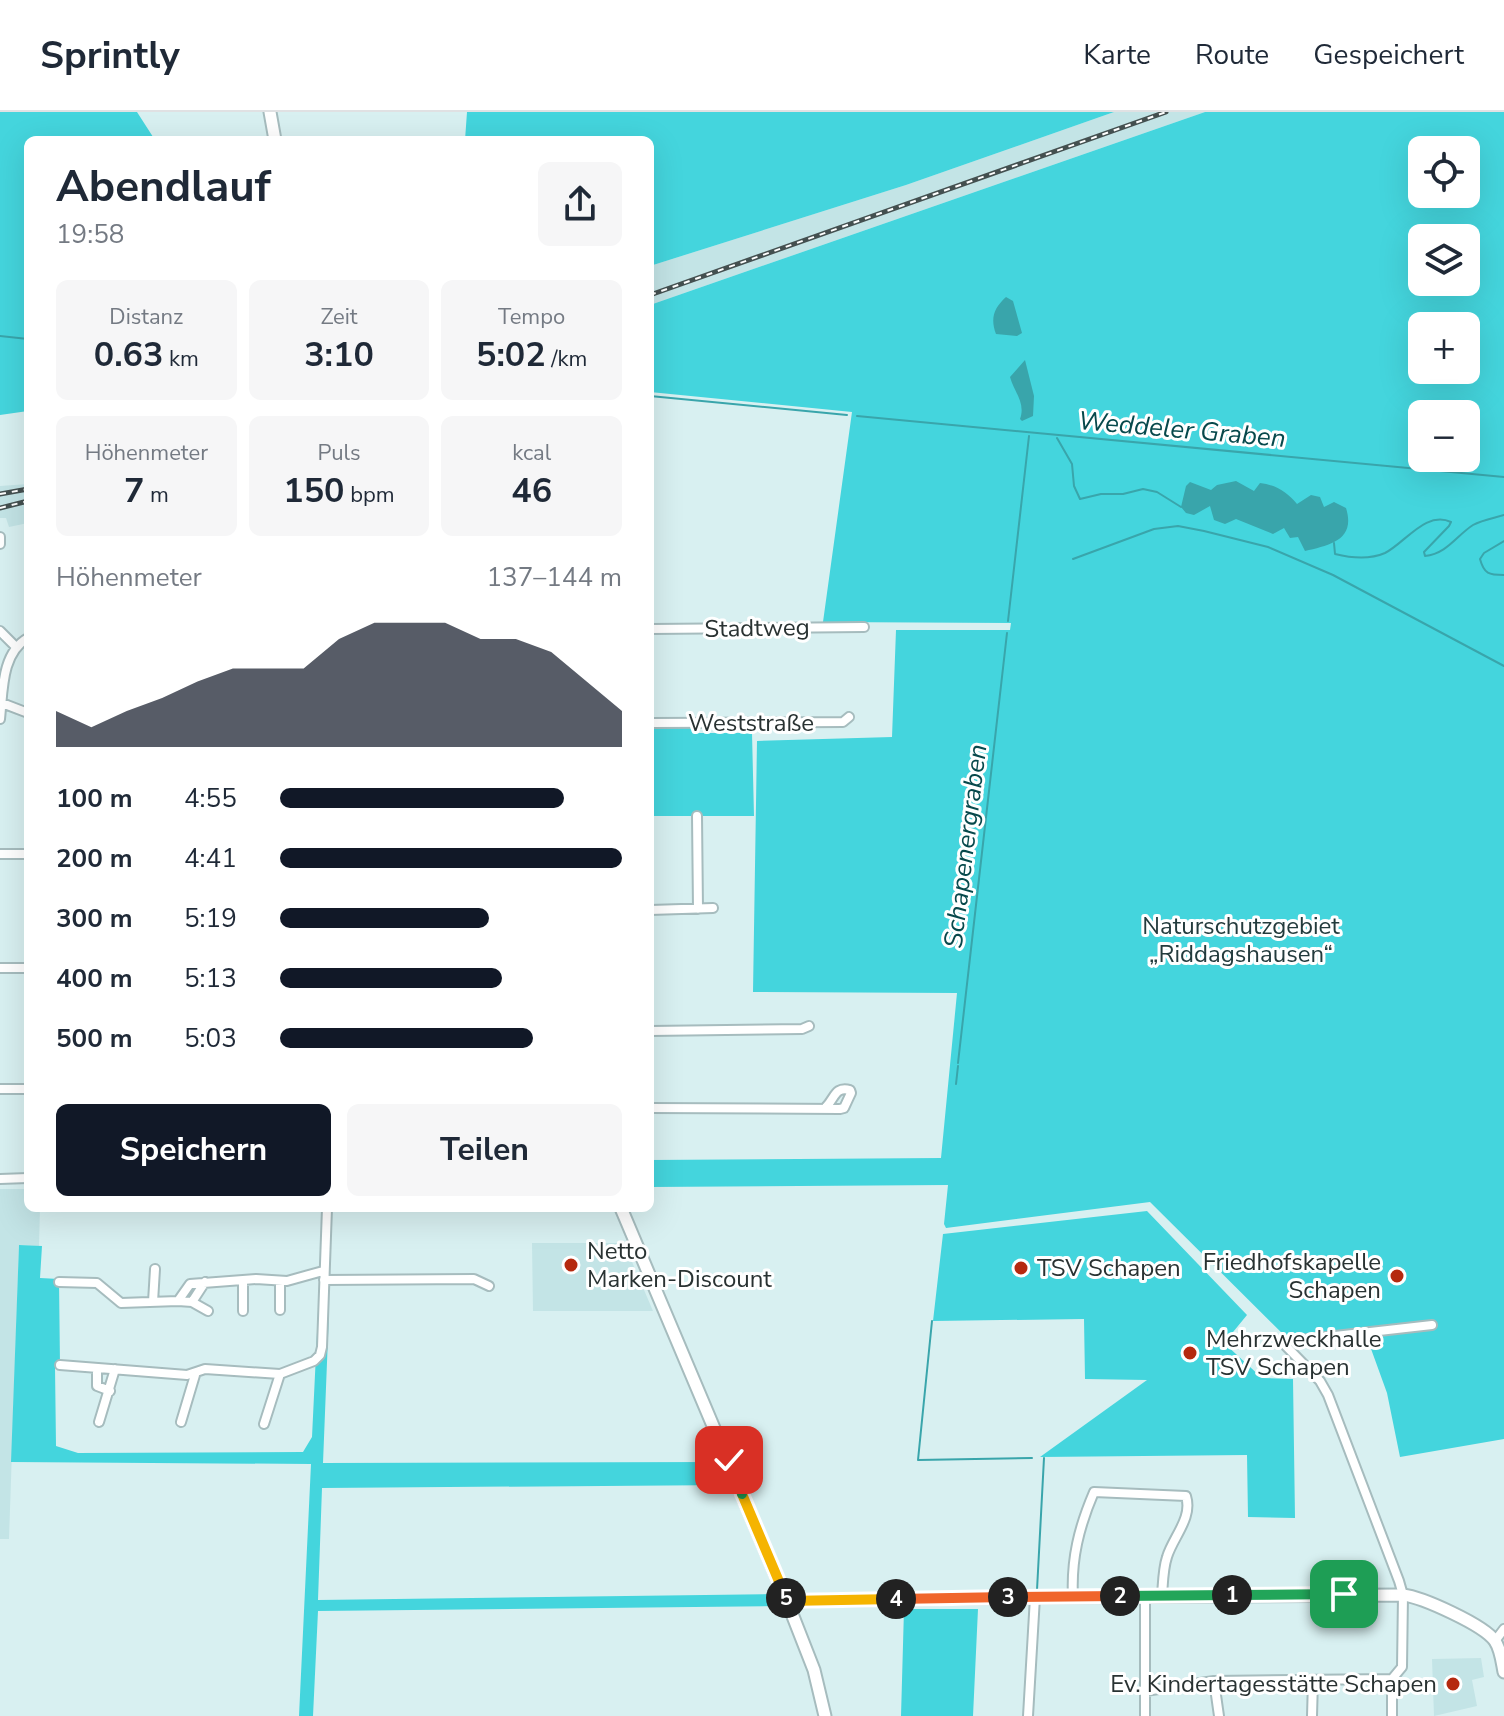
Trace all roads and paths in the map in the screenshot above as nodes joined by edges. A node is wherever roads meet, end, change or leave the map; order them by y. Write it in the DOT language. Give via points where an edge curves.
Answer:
graph roads {
  1 [pos="270,112"];
  2 [pos="274,136"];
  3 [pos="0,537"];
  4 [pos="0,544"];
  5 [pos="864,627"];
  6 [pos="654,629"];
  7 [pos="0,631"];
  8 [pos="24,641"];
  9 [pos="16,647"];
  10 [pos="2,703"];
  11 [pos="24,711"];
  12 [pos="849,717"];
  13 [pos="0,719"];
  14 [pos="654,723"];
  15 [pos="697,816"];
  16 [pos="0,854"];
  17 [pos="24,854"];
  18 [pos="713,908"];
  19 [pos="698,909"];
  20 [pos="654,910"];
  21 [pos="0,968"];
  22 [pos="24,968"];
  23 [pos="809,1026"];
  24 [pos="654,1031"];
  25 [pos="0,1089"];
  26 [pos="24,1089"];
  27 [pos="826,1107"];
  28 [pos="654,1108"];
  29 [pos="24,1178"];
  30 [pos="0,1179"];
  31 [pos="327,1212"];
  32 [pos="623,1212"];
  33 [pos="155,1269"];
  34 [pos="324,1275"];
  35 [pos="280,1281"];
  36 [pos="59,1282"];
  37 [pos="205,1282"];
  38 [pos="243,1282"];
  39 [pos="489,1286"];
  40 [pos="178,1301"];
  41 [pos="153,1302"];
  42 [pos="192,1302"];
  43 [pos="280,1310"];
  44 [pos="208,1311"];
  45 [pos="243,1311"];
  46 [pos="1432,1325"];
  47 [pos="60,1365"];
  48 [pos="97,1368"];
  49 [pos="115,1369"];
  50 [pos="280,1374"];
  51 [pos="195,1375"];
  52 [pos="110,1391"];
  53 [pos="99,1422"];
  54 [pos="181,1422"];
  55 [pos="264,1424"];
  56 [pos="1403,1595"];
  57 [pos="1145,1596"];
  58 [pos="1162,1596"];
  59 [pos="1035,1597"];
  60 [pos="1073,1597"];
  61 [pos="787,1601"];
  62 [pos="1504,1629"];
  63 [pos="1499,1640"];
  64 [pos="1504,1672"];
  65 [pos="1392,1679"];
  66 [pos="1313,1680"];
  67 [pos="1214,1681"];
  68 [pos="1145,1691"];
  69 [pos="825,1716"];
  70 [pos="1028,1716"];
  71 [pos="1145,1716"];
  72 [pos="1219,1716"];
  73 [pos="1312,1716"];
  74 [pos="1392,1716"];
  1 -- 2 [label="street"];
  3 -- 4 [label="street"];
  5 -- 6 [label="street, Stadtweg"];
  7 -- 9 [label="street"];
  8 -- 9 [label="street"];
  9 -- 10 [label="street" via="7,666"];
  10 -- 11 [label="street"];
  10 -- 13 [label="street"];
  12 -- 14 [label="street, Weststraße" via="843,722"];
  15 -- 19 [label="street"];
  16 -- 17 [label="street"];
  18 -- 19 [label="street"];
  19 -- 20 [label="street"];
  21 -- 22 [label="street"];
  23 -- 24 [label="street"];
  25 -- 26 [label="street"];
  27 -- 28 [label="street"];
  29 -- 30 [label="street"];
  31 -- 34 [label="street"];
  32 -- 61 [label="street"];
  33 -- 41 [label="street"];
  34 -- 35 [label="street"];
  34 -- 39 [label="street" via="474,1279"];
  34 -- 50 [label="street" via="320,1355"];
  35 -- 38 [label="street"];
  35 -- 43 [label="street"];
  36 -- 41 [label="street" via="97,1283 121,1303"];
  37 -- 38 [label="street"];
  37 -- 40 [label="street" via="190,1284"];
  37 -- 42 [label="street"];
  38 -- 45 [label="street"];
  40 -- 41 [label="street"];
  40 -- 42 [label="street"];
  42 -- 44 [label="street"];
  46 -- 56 [label="street" via="1282,1342 1328,1395"];
  47 -- 48 [label="street"];
  48 -- 49 [label="street"];
  48 -- 52 [label="street" via="97,1386"];
  49 -- 51 [label="street"];
  49 -- 52 [label="street"];
  50 -- 51 [label="street" via="205,1369"];
  50 -- 55 [label="street"];
  51 -- 54 [label="street"];
  52 -- 53 [label="street"];
  56 -- 58 [label="street"];
  56 -- 63 [label="street"];
  56 -- 65 [label="street" via="1402,1667"];
  57 -- 58 [label="street"];
  57 -- 60 [label="street"];
  57 -- 68 [label="street"];
  58 -- 60 [label="street" via="1167,1557 1188,1499 1094,1492 1075,1546"];
  59 -- 60 [label="street"];
  59 -- 61 [label="street"];
  59 -- 70 [label="street"];
  61 -- 69 [label="street"];
  62 -- 63 [label="street"];
  63 -- 64 [label="street"];
  65 -- 66 [label="street"];
  65 -- 74 [label="street"];
  66 -- 67 [label="street"];
  66 -- 73 [label="street"];
  67 -- 68 [label="street"];
  67 -- 72 [label="street"];
  68 -- 71 [label="street"];
}
